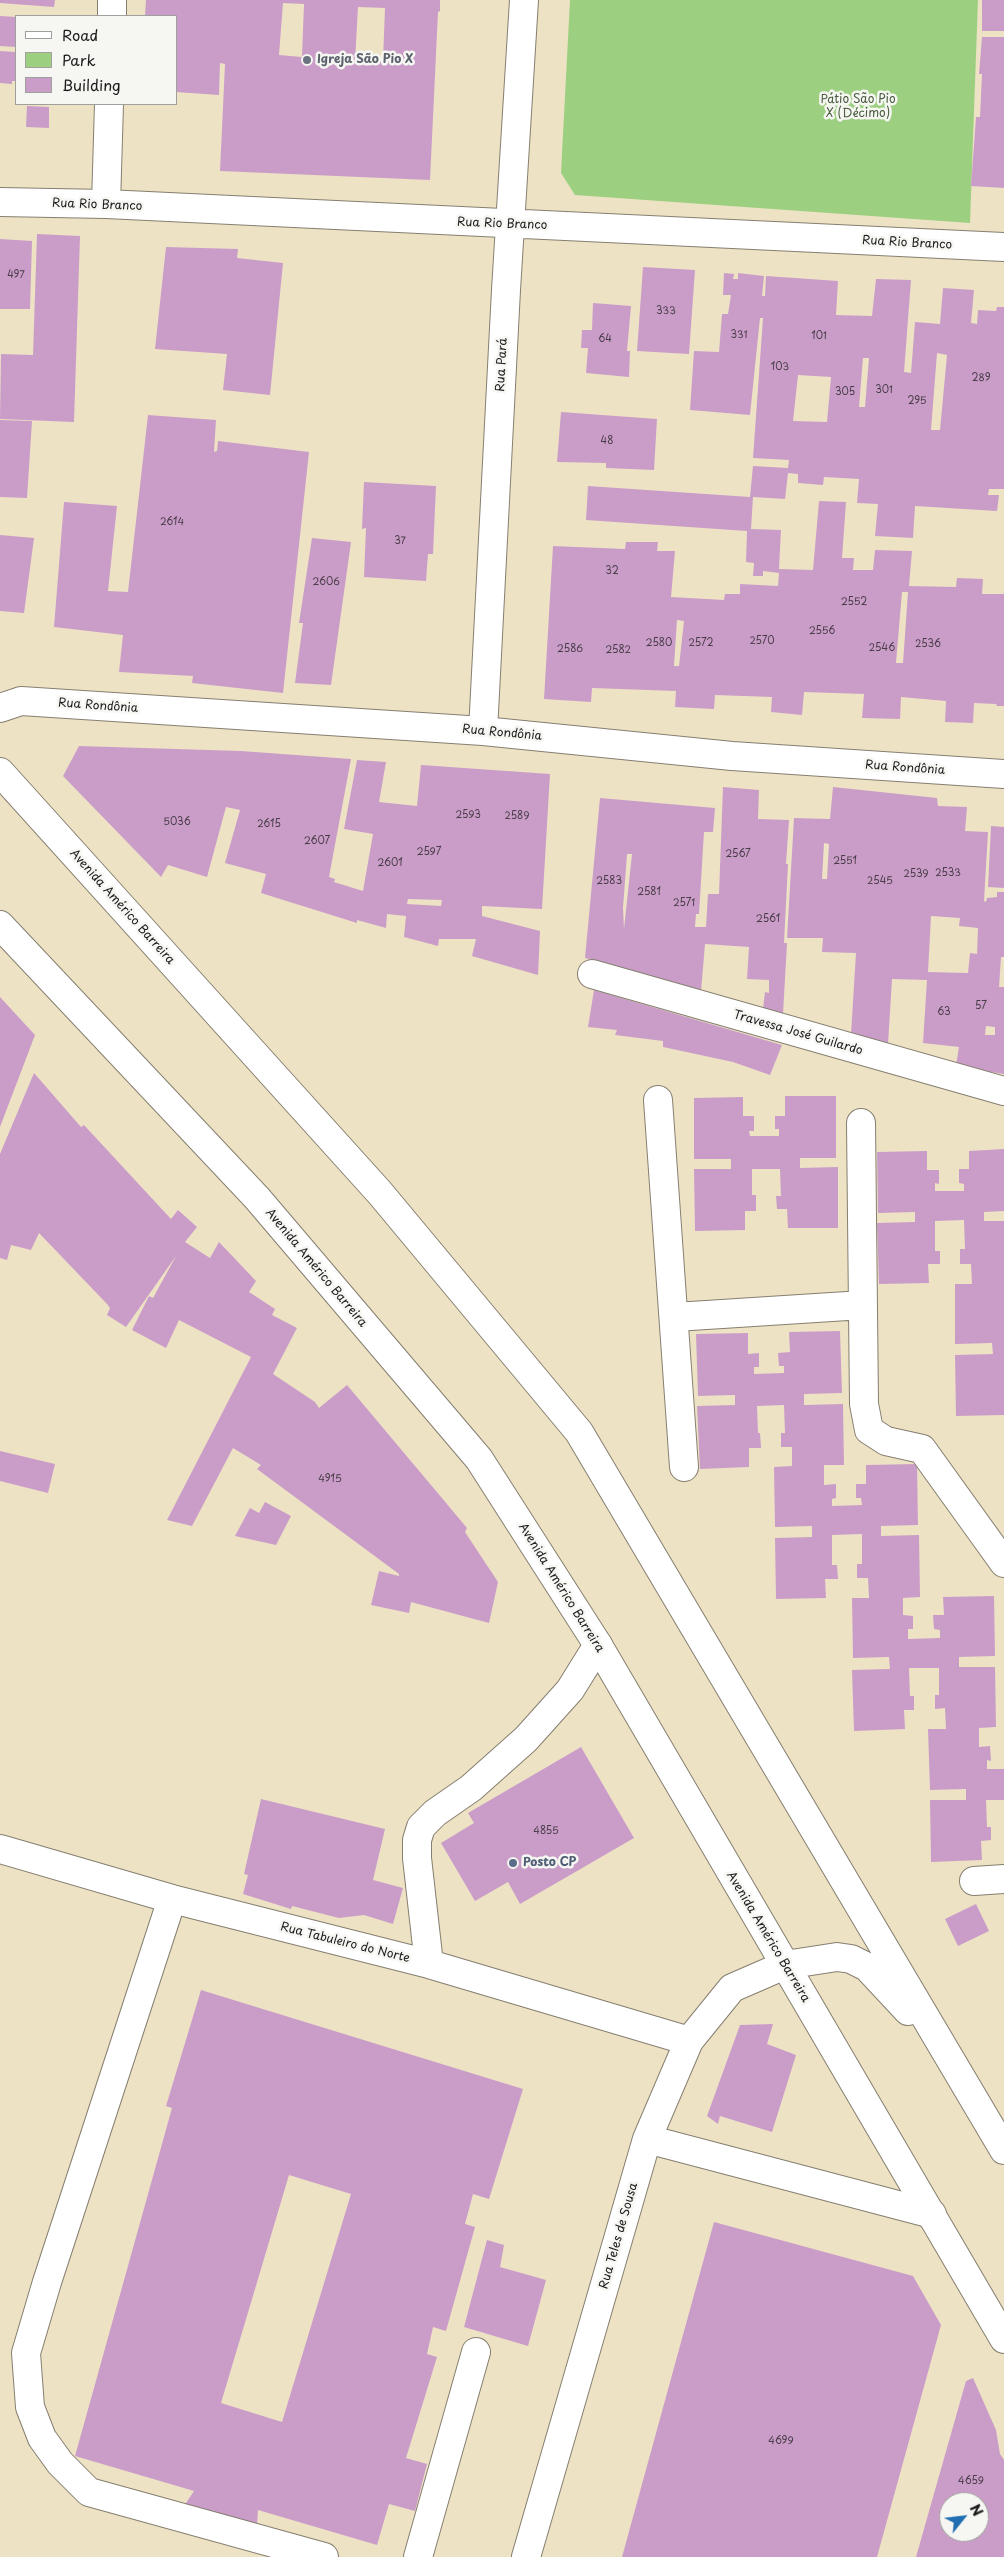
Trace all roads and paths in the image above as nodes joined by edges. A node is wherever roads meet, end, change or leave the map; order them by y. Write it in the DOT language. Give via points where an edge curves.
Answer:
graph roads {
  1 [pos="112,0"];
  2 [pos="524,0"];
  3 [pos="112,15"];
  4 [pos="109,105"];
  5 [pos="0,202"];
  6 [pos="106,204"];
  7 [pos="510,225"];
  8 [pos="1004,247"];
  9 [pos="0,708"];
  10 [pos="484,731"];
  11 [pos="0,772"];
  12 [pos="1004,774"];
  13 [pos="0,925"];
  14 [pos="592,974"];
  15 [pos="1004,1091"];
  16 [pos="658,1100"];
  17 [pos="861,1123"];
  18 [pos="863,1305"];
  19 [pos="675,1317"];
  20 [pos="684,1467"];
  21 [pos="1004,1563"];
  22 [pos="598,1645"];
  23 [pos="0,1849"];
  24 [pos="1004,1879"];
  25 [pos="974,1881"];
  26 [pos="172,1899"];
  27 [pos="430,1964"];
  28 [pos="785,1965"];
  29 [pos="689,2041"];
  30 [pos="941,2044"];
  31 [pos="647,2139"];
  32 [pos="1004,2150"];
  33 [pos="932,2214"];
  34 [pos="1004,2339"];
  35 [pos="476,2352"];
  36 [pos="324,2557"];
  37 [pos="418,2557"];
  38 [pos="526,2557"];
  1 -- 3 [label="street"];
  2 -- 7 [label="street, Rua Pará"];
  4 -- 6 [label="street"];
  5 -- 6 [label="street, Rua Rio Branco"];
  6 -- 7 [label="street, Rua Rio Branco"];
  7 -- 8 [label="street, Rua Rio Branco"];
  7 -- 10 [label="street, Rua Pará"];
  9 -- 10 [label="street, Rua Rondônia" via="21,701"];
  10 -- 12 [label="street, Rua Rondônia" via="732,756"];
  11 -- 30 [label="street, Avenida Américo Barreira" via="380,1193 579,1432"];
  13 -- 22 [label="street, Avenida Américo Barreira" via="257,1198 479,1459"];
  14 -- 15 [label="street, Travessa José Guilardo"];
  16 -- 19 [label="street"];
  17 -- 18 [label="street"];
  18 -- 19 [label="street"];
  18 -- 21 [label="street" via="864,1404 869,1430 886,1441 922,1449"];
  19 -- 20 [label="street"];
  22 -- 27 [label="street" via="570,1690 526,1739 422,1827 417,1840 417,1858"];
  22 -- 28 [label="street, Avenida Américo Barreira"];
  23 -- 26 [label="street, Rua Tabuleiro do Norte"];
  24 -- 25 [label="street"];
  26 -- 27 [label="street, Rua Tabuleiro do Norte"];
  26 -- 36 [label="street" via="26,2353 30,2407 42,2438 60,2463 89,2492"];
  27 -- 29 [label="street, Rua Tabuleiro do Norte"];
  28 -- 29 [label="street, Rua Teles de Sousa" via="732,1988"];
  28 -- 30 [label="street, Rua Teles de Sousa" via="836,1957 851,1959 867,1967"];
  28 -- 33 [label="street, Avenida Américo Barreira"];
  29 -- 31 [label="street, Rua Teles de Sousa"];
  30 -- 32 [label="street, Avenida Américo Barreira"];
  31 -- 33 [label="street"];
  31 -- 38 [label="street, Rua Teles de Sousa"];
  33 -- 34 [label="street, Avenida Américo Barreira"];
  35 -- 37 [label="street"];
}
